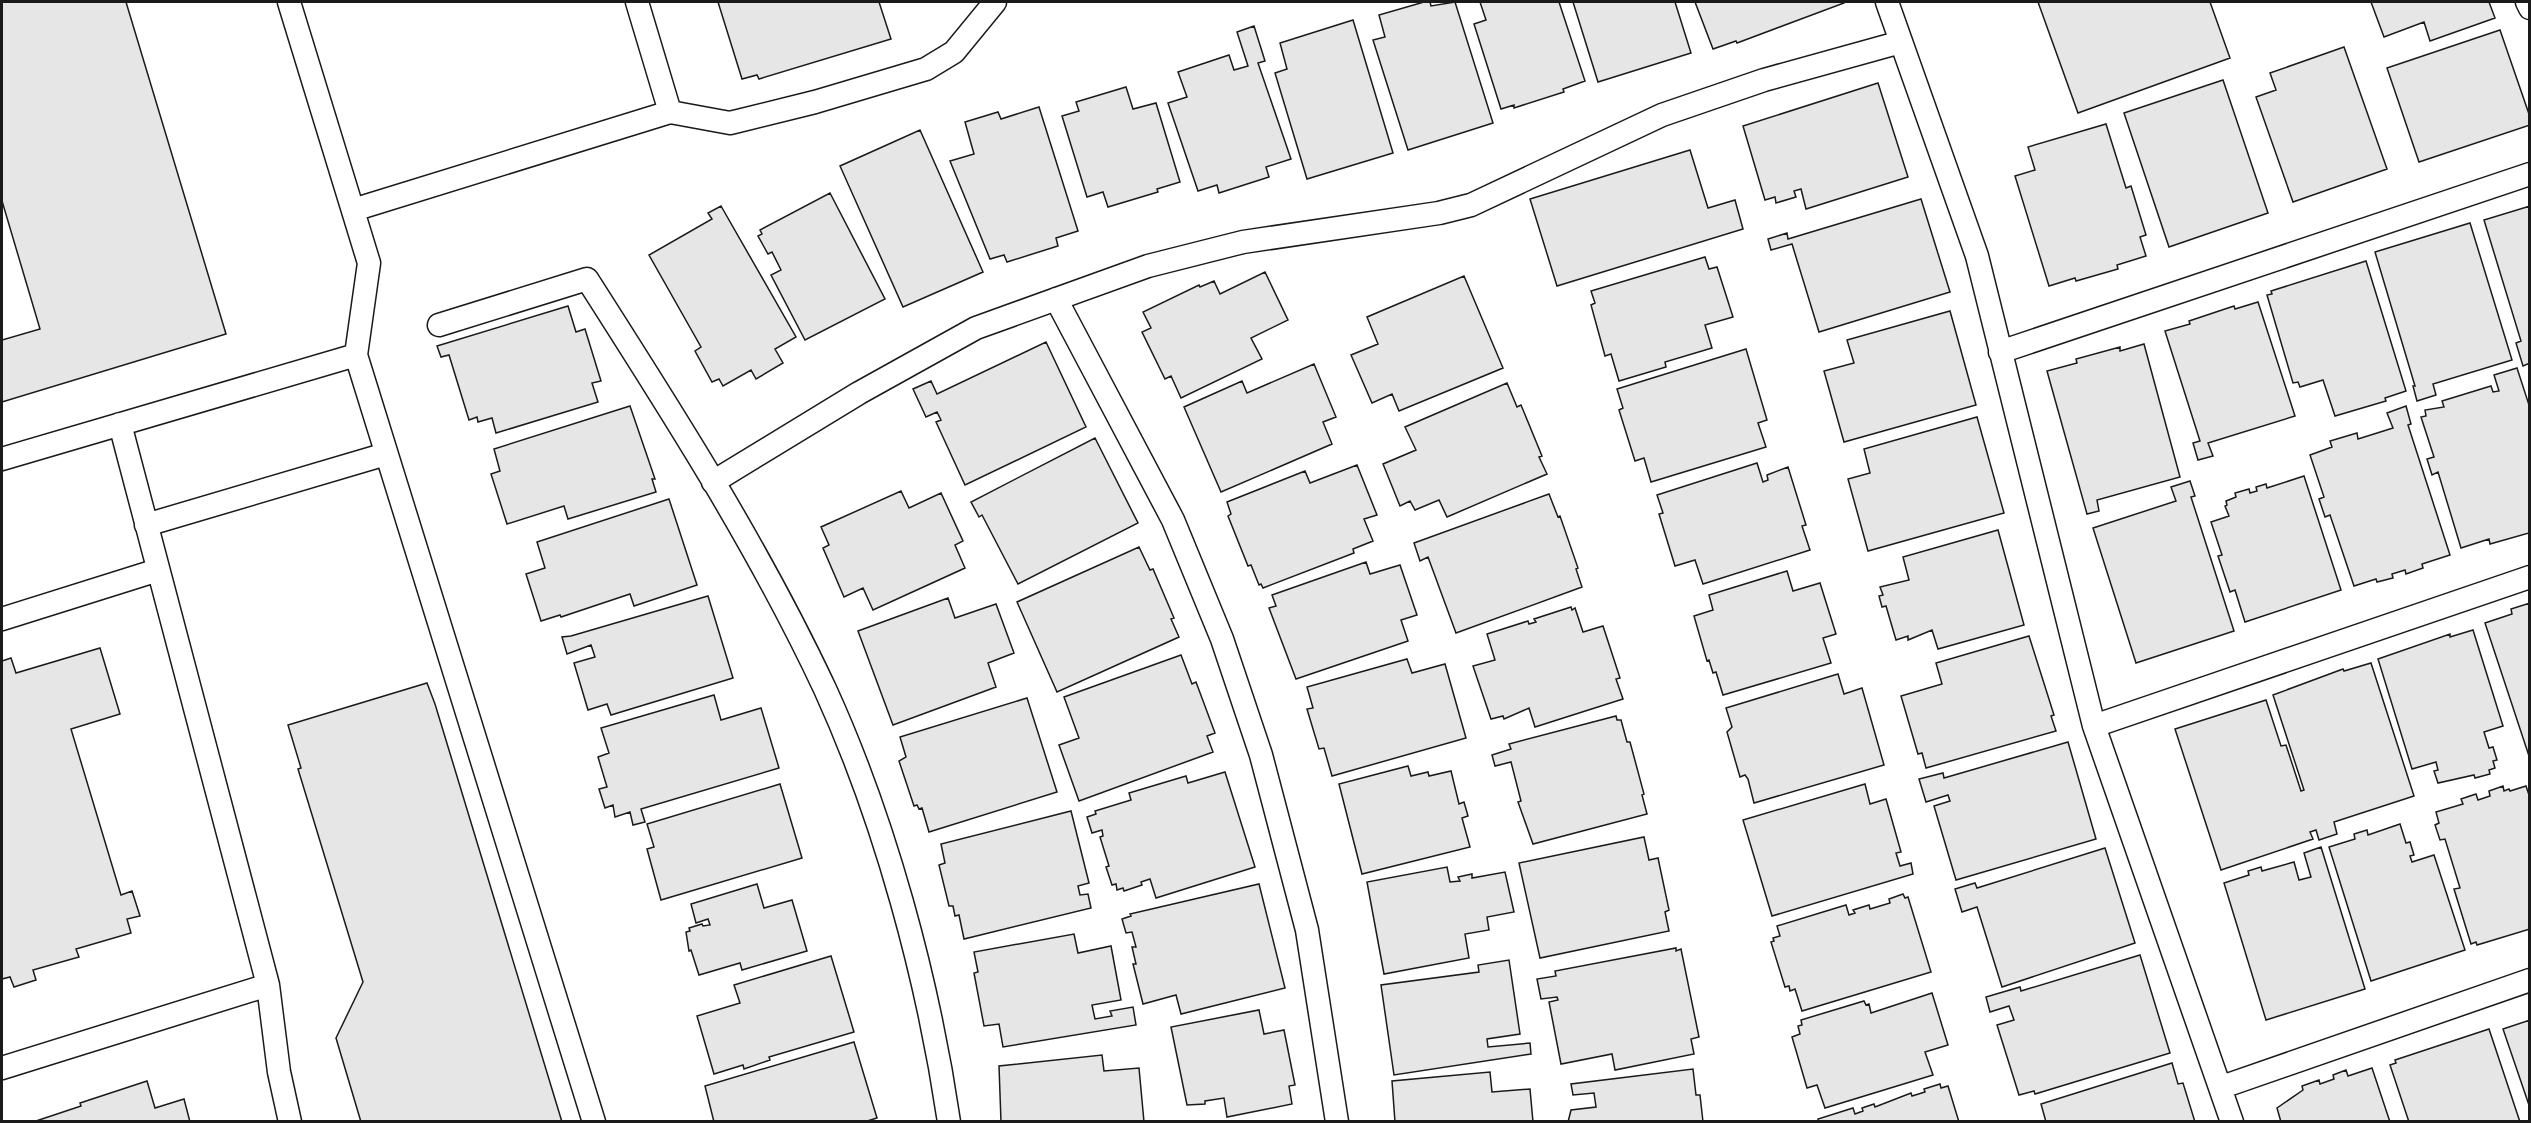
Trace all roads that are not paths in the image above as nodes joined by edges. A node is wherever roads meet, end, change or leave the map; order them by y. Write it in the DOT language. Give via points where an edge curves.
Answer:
graph roads {
  1 [pos="289,2"];
  2 [pos="638,2"];
  3 [pos="995,2"];
  4 [pos="1887,2"];
  5 [pos="2527,2"];
  6 [pos="2529,8"];
  7 [pos="1902,42"];
  8 [pos="670,112"];
  9 [pos="2529,174"];
  10 [pos="353,210"];
  11 [pos="1056,299"];
  12 [pos="439,325"];
  13 [pos="2000,352"];
  14 [pos="356,355"];
  15 [pos="120,424"];
  16 [pos="386,454"];
  17 [pos="2,459"];
  18 [pos="713,482"];
  19 [pos="146,525"];
  20 [pos="158,570"];
  21 [pos="2529,577"];
  22 [pos="2,619"];
  23 [pos="2094,726"];
  24 [pos="2529,980"];
  25 [pos="268,985"];
  26 [pos="2,1068"];
  27 [pos="2222,1087"];
  28 [pos="290,1122"];
  29 [pos="594,1122"];
  30 [pos="949,1122"];
  31 [pos="1337,1122"];
  32 [pos="2232,1122"];
  1 -- 10 [label="lane"];
  2 -- 8 [label="lane"];
  3 -- 8 [label="lane" via="954,52 926,69 730,123"];
  4 -- 7 [label="lane"];
  5 -- 6 [label="lane"];
  7 -- 11 [label="lane" via="1764,80 1662,115 1471,205 1243,242 1148,266"];
  7 -- 13 [label="lane" via="1977,256"];
  8 -- 10 [label="lane"];
  9 -- 13 [label="lane"];
  10 -- 14 [label="lane" via="369,263"];
  11 -- 18 [label="lane" via="976,328 859,393"];
  11 -- 31 [label="lane" via="1173,520 1222,639 1261,755 1307,930"];
  12 -- 18 [label="lane" via="587,279"];
  13 -- 23 [label="lane"];
  14 -- 15 [label="lane"];
  14 -- 16 [label="lane"];
  15 -- 17 [label="lane"];
  15 -- 19 [label="lane"];
  16 -- 19 [label="lane"];
  16 -- 29 [label="lane"];
  18 -- 30 [label="lane" via="778,594 825,691 870,801 909,931 940,1060"];
  19 -- 20 [label="lane"];
  20 -- 22 [label="lane"];
  20 -- 25 [label="lane"];
  21 -- 23 [label="lane"];
  23 -- 27 [label="lane"];
  24 -- 27 [label="lane"];
  25 -- 26 [label="lane"];
  25 -- 28 [label="lane"];
  27 -- 32 [label="lane"];
}
